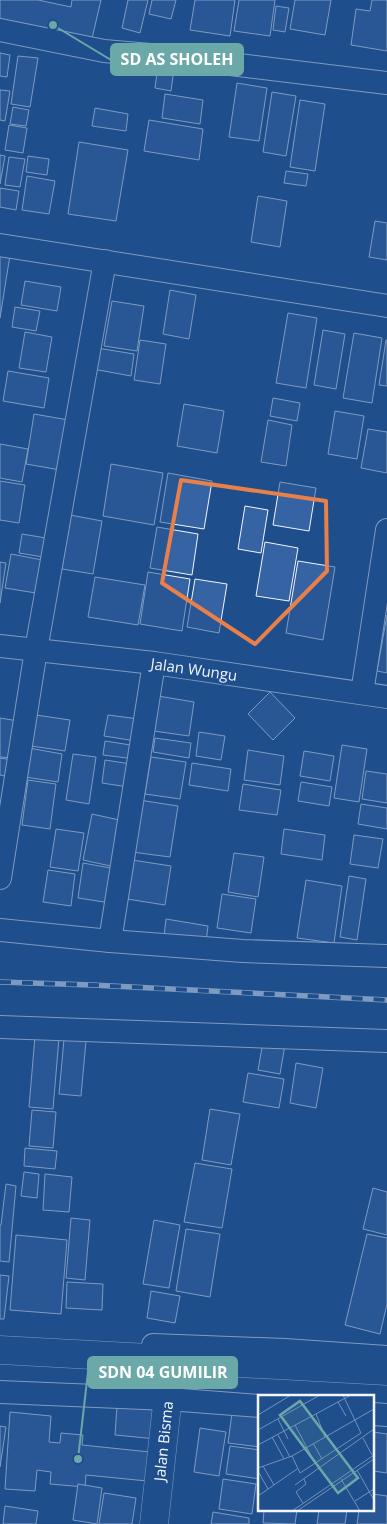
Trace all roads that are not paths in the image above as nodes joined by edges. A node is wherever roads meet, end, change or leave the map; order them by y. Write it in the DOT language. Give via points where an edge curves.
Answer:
graph roads {
  1 [pos="0,30"];
  2 [pos="387,83"];
  3 [pos="0,245"];
  4 [pos="105,261"];
  5 [pos="387,306"];
  6 [pos="387,530"];
  7 [pos="0,646"];
  8 [pos="36,650"];
  9 [pos="154,663"];
  10 [pos="362,693"];
  11 [pos="387,697"];
  12 [pos="0,878"];
  13 [pos="0,930"];
  14 [pos="110,941"];
  15 [pos="387,956"];
  16 [pos="0,1027"];
  17 [pos="387,1041"];
  18 [pos="0,1337"];
  19 [pos="0,1350"];
  20 [pos="387,1357"];
  21 [pos="0,1368"];
  22 [pos="387,1371"];
  23 [pos="170,1379"];
  24 [pos="387,1389"];
  25 [pos="0,1392"];
  26 [pos="258,1405"];
  27 [pos="374,1414"];
  28 [pos="387,1415"];
  29 [pos="154,1524"];
  1 -- 2 [label="street" via="104,51"];
  3 -- 4 [label="street"];
  4 -- 5 [label="street"];
  4 -- 8 [label="street"];
  6 -- 10 [label="street"];
  7 -- 8 [label="street, Jalan Wungu"];
  8 -- 9 [label="street, Jalan Wungu"];
  8 -- 12 [label="street"];
  9 -- 10 [label="street, Jalan Wungu"];
  9 -- 14 [label="street"];
  10 -- 11 [label="street, Jalan Wungu"];
  13 -- 14 [label="street"];
  14 -- 15 [label="street" via="243,951"];
  16 -- 17 [label="street"];
  18 -- 20 [label="street"];
  19 -- 23 [label="main road"];
  21 -- 23 [label="main road"];
  22 -- 23 [label="main road"];
  23 -- 24 [label="main road"];
  23 -- 25 [label="street"];
  23 -- 26 [label="street"];
  23 -- 29 [label="main road, Jalan Bisma"];
  27 -- 28 [label="street"];
}
